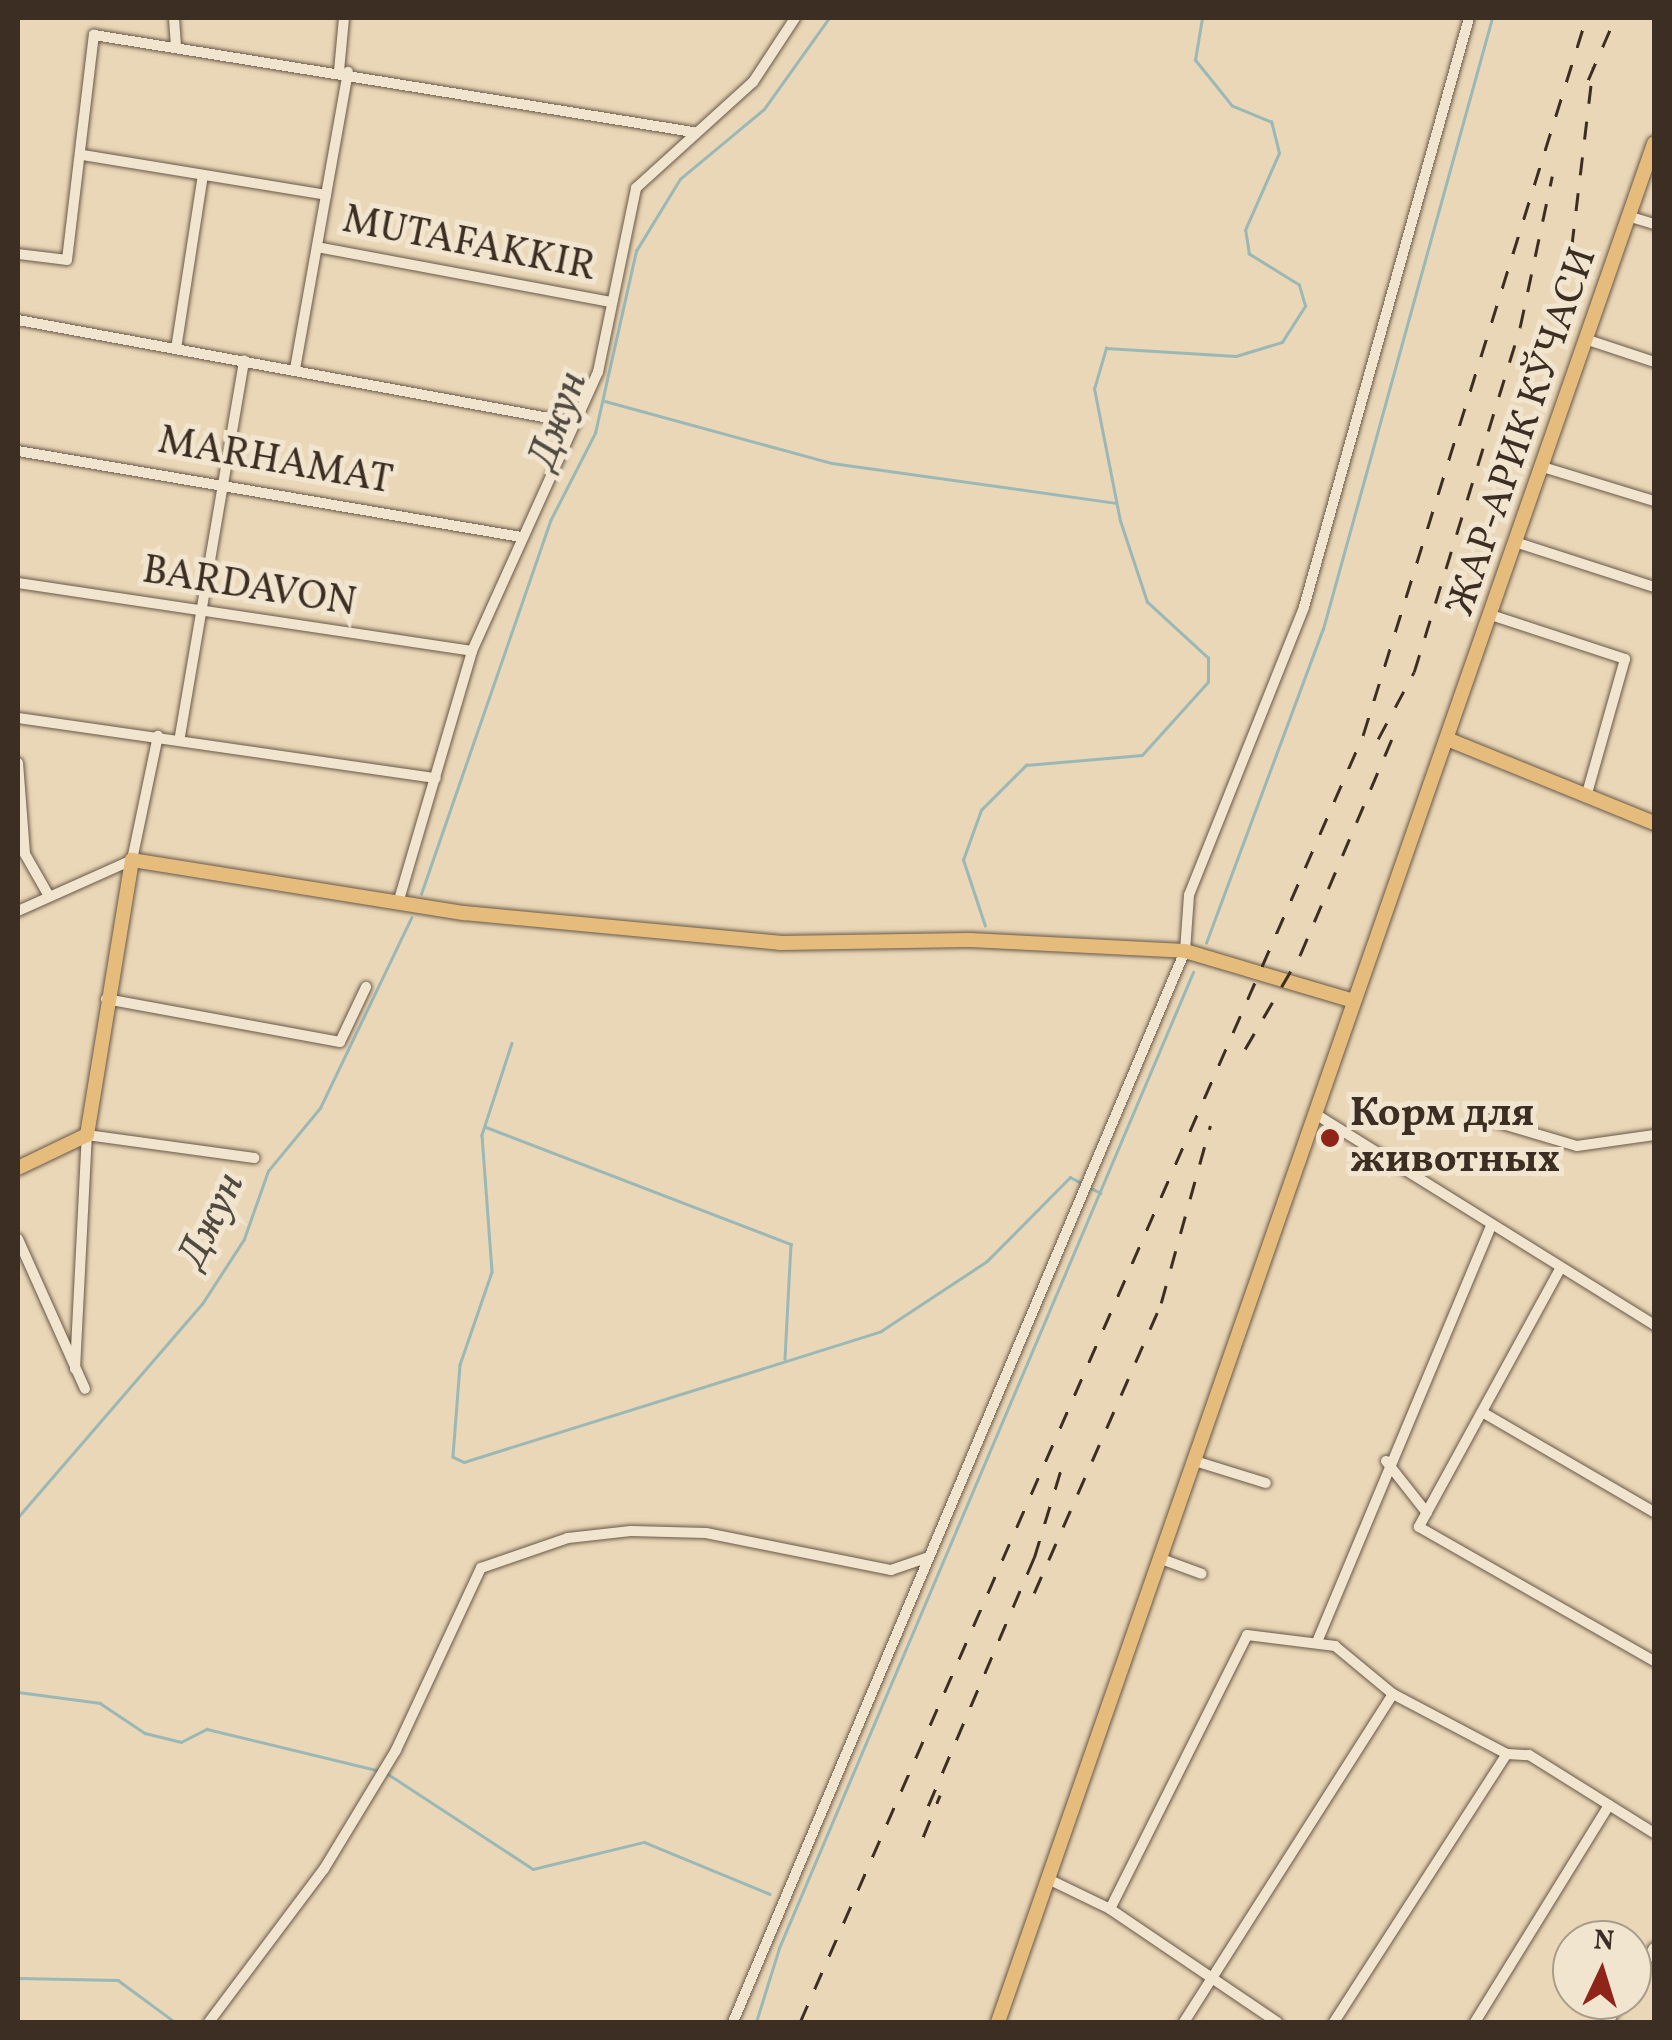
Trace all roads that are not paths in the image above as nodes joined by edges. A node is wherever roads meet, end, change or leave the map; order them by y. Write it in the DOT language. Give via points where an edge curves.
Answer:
graph roads {
  1 [pos="174,18"];
  2 [pos="344,18"];
  3 [pos="795,18"];
  4 [pos="1469,18"];
  5 [pos="176,46"];
  6 [pos="344,72"];
  7 [pos="693,132"];
  8 [pos="1654,143"];
  9 [pos="83,156"];
  10 [pos="203,175"];
  11 [pos="326,195"];
  12 [pos="1631,217"];
  13 [pos="1654,224"];
  14 [pos="316,246"];
  15 [pos="18,254"];
  16 [pos="610,302"];
  17 [pos="18,320"];
  18 [pos="1588,340"];
  19 [pos="176,349"];
  20 [pos="244,360"];
  21 [pos="1654,362"];
  22 [pos="295,369"];
  23 [pos="576,423"];
  24 [pos="18,450"];
  25 [pos="1546,468"];
  26 [pos="221,482"];
  27 [pos="1654,502"];
  28 [pos="522,537"];
  29 [pos="1518,544"];
  30 [pos="18,584"];
  31 [pos="1654,587"];
  32 [pos="203,610"];
  33 [pos="1494,616"];
  34 [pos="472,651"];
  35 [pos="18,718"];
  36 [pos="158,736"];
  37 [pos="180,736"];
  38 [pos="1452,741"];
  39 [pos="18,762"];
  40 [pos="436,778"];
  41 [pos="1586,797"];
  42 [pos="1654,823"];
  43 [pos="132,860"];
  44 [pos="49,896"];
  45 [pos="398,902"];
  46 [pos="18,911"];
  47 [pos="1185,951"];
  48 [pos="366,987"];
  49 [pos="106,999"];
  50 [pos="1354,1002"];
  51 [pos="1317,1115"];
  52 [pos="1480,1118"];
  53 [pos="86,1135"];
  54 [pos="1654,1135"];
  55 [pos="254,1158"];
  56 [pos="18,1168"];
  57 [pos="1490,1228"];
  58 [pos="18,1240"];
  59 [pos="1560,1270"];
  60 [pos="1654,1325"];
  61 [pos="75,1368"];
  62 [pos="85,1389"];
  63 [pos="1482,1412"];
  64 [pos="1386,1461"];
  65 [pos="1198,1462"];
  66 [pos="1266,1483"];
  67 [pos="1654,1512"];
  68 [pos="1427,1513"];
  69 [pos="931,1556"];
  70 [pos="1164,1560"];
  71 [pos="891,1570"];
  72 [pos="1202,1574"];
  73 [pos="921,1579"];
  74 [pos="1317,1642"];
  75 [pos="1654,1661"];
  76 [pos="1393,1694"];
  77 [pos="1507,1754"];
  78 [pos="1609,1805"];
  79 [pos="1654,1833"];
  80 [pos="1050,1880"];
  81 [pos="1110,1909"];
  82 [pos="1212,1981"];
  83 [pos="209,2022"];
  84 [pos="733,2022"];
  85 [pos="998,2022"];
  86 [pos="1184,2022"];
  87 [pos="1277,2022"];
  88 [pos="1334,2022"];
  89 [pos="1475,2022"];
  1 -- 5 [label="street"];
  2 -- 6 [label="street"];
  3 -- 7 [label="street" via="752,82"];
  4 -- 47 [label="street" via="1304,607 1189,895"];
  5 -- 6 [label="street"];
  5 -- 9 [label="street" via="94,35"];
  6 -- 7 [label="street"];
  6 -- 11 [label="street"];
  7 -- 16 [label="street" via="636,188"];
  8 -- 12 [label="main road, ЖАР-АРИК КЎЧАСИ"];
  9 -- 10 [label="street"];
  9 -- 15 [label="street" via="67,260"];
  10 -- 11 [label="street"];
  10 -- 19 [label="street"];
  11 -- 14 [label="street"];
  12 -- 13 [label="street"];
  12 -- 18 [label="main road, ЖАР-АРИК КЎЧАСИ"];
  14 -- 16 [label="street, MUTAFAKKIR"];
  14 -- 22 [label="street"];
  16 -- 23 [label="street" via="598,372"];
  17 -- 19 [label="street"];
  18 -- 21 [label="street"];
  18 -- 25 [label="main road, ЖАР-АРИК КЎЧАСИ"];
  19 -- 20 [label="street"];
  20 -- 22 [label="street"];
  20 -- 26 [label="street"];
  22 -- 23 [label="street"];
  23 -- 28 [label="street"];
  24 -- 26 [label="street, MARHAMAT"];
  25 -- 27 [label="street"];
  25 -- 29 [label="main road, ЖАР-АРИК КЎЧАСИ"];
  26 -- 28 [label="street, MARHAMAT"];
  26 -- 32 [label="street"];
  28 -- 34 [label="street"];
  29 -- 31 [label="street"];
  29 -- 33 [label="main road, ЖАР-АРИК КЎЧАСИ"];
  30 -- 32 [label="street, BARDAVON"];
  32 -- 34 [label="street, BARDAVON"];
  32 -- 37 [label="street"];
  33 -- 38 [label="main road, ЖАР-АРИК КЎЧАСИ"];
  33 -- 41 [label="street" via="1625,660"];
  34 -- 40 [label="street"];
  35 -- 36 [label="street"];
  36 -- 37 [label="street"];
  36 -- 43 [label="street"];
  37 -- 40 [label="street"];
  38 -- 41 [label="main road"];
  38 -- 50 [label="main road, ЖАР-АРИК КЎЧАСИ"];
  39 -- 44 [label="street" via="25,854"];
  40 -- 45 [label="street"];
  41 -- 42 [label="main road"];
  43 -- 44 [label="street"];
  43 -- 45 [label="main road"];
  43 -- 49 [label="main road"];
  44 -- 46 [label="street"];
  45 -- 47 [label="main road" via="780,942 970,940"];
  47 -- 50 [label="main road"];
  47 -- 69 [label="street"];
  48 -- 49 [label="street" via="340,1042"];
  49 -- 53 [label="main road"];
  50 -- 51 [label="main road, ЖАР-АРИК КЎЧАСИ"];
  51 -- 57 [label="street"];
  51 -- 65 [label="main road, ЖАР-АРИК КЎЧАСИ"];
  52 -- 54 [label="street" via="1577,1146"];
  53 -- 55 [label="street"];
  53 -- 56 [label="main road"];
  53 -- 61 [label="street"];
  57 -- 59 [label="street"];
  57 -- 64 [label="street" via="1436,1368"];
  58 -- 61 [label="street"];
  59 -- 60 [label="street"];
  59 -- 63 [label="street"];
  61 -- 62 [label="street"];
  63 -- 67 [label="street"];
  63 -- 68 [label="street"];
  64 -- 68 [label="street"];
  64 -- 74 [label="street"];
  65 -- 66 [label="street"];
  65 -- 70 [label="main road, ЖАР-АРИК КЎЧАСИ"];
  68 -- 75 [label="street" via="1420,1527"];
  69 -- 71 [label="street"];
  69 -- 73 [label="street"];
  70 -- 72 [label="street"];
  70 -- 80 [label="main road, ЖАР-АРИК КЎЧАСИ"];
  71 -- 73 [label="street"];
  71 -- 83 [label="street" via="706,1533 632,1531 568,1538 481,1568 396,1750 324,1870"];
  73 -- 84 [label="street"];
  74 -- 76 [label="street" via="1334,1646"];
  74 -- 81 [label="street" via="1247,1636"];
  76 -- 77 [label="street"];
  76 -- 82 [label="street"];
  77 -- 78 [label="street" via="1529,1755"];
  77 -- 88 [label="street"];
  78 -- 79 [label="street"];
  78 -- 89 [label="street"];
  80 -- 81 [label="street"];
  80 -- 85 [label="main road, ЖАР-АРИК КЎЧАСИ"];
  81 -- 82 [label="street"];
  82 -- 86 [label="street"];
  82 -- 87 [label="street"];
}
